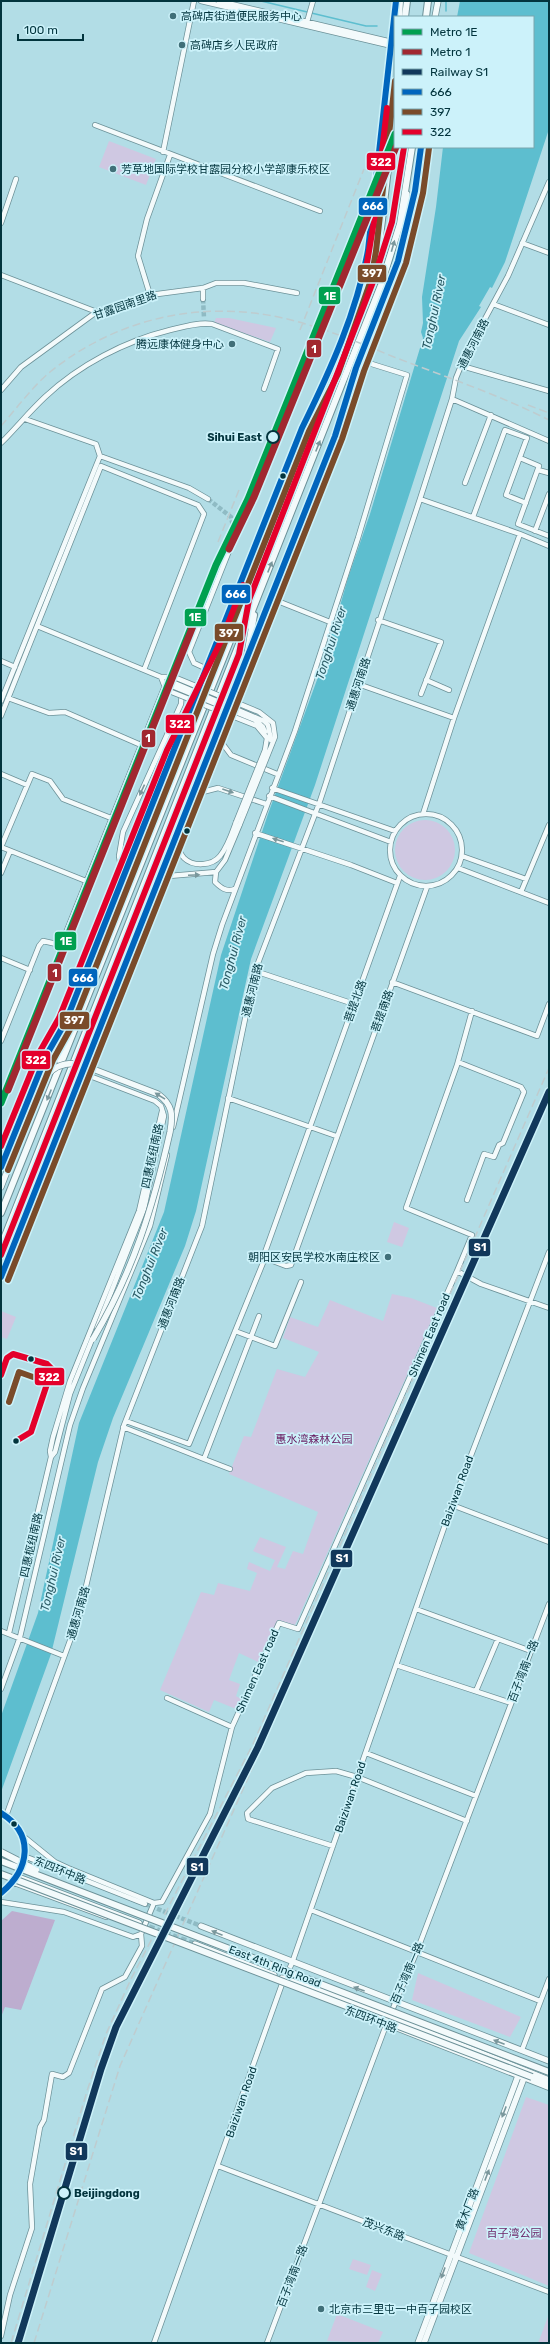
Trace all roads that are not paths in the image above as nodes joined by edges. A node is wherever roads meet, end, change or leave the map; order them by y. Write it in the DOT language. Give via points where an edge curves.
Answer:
graph roads {
  1 [pos="194,1"];
  2 [pos="200,1"];
  3 [pos="219,1"];
  4 [pos="396,1"];
  5 [pos="400,1"];
  6 [pos="407,1"];
  7 [pos="428,1"];
  8 [pos="438,1"];
  9 [pos="312,3"];
  10 [pos="426,14"];
  11 [pos="395,16"];
  12 [pos="399,16"];
  13 [pos="405,16"];
  14 [pos="435,16"];
  15 [pos="307,22"];
  16 [pos="394,22"];
  17 [pos="392,44"];
  18 [pos="394,118"];
  19 [pos="95,125"];
  20 [pos="412,148"];
  21 [pos="421,148"];
  22 [pos="163,152"];
  23 [pos="170,155"];
  24 [pos="16,179"];
  25 [pos="549,182"];
  26 [pos="407,189"];
  27 [pos="320,211"];
  28 [pos="1,222"];
  29 [pos="404,238"];
  30 [pos="522,243"];
  31 [pos="549,253"];
  32 [pos="1,275"];
  33 [pos="203,288"];
  34 [pos="297,293"];
  35 [pos="150,295"];
  36 [pos="203,299"];
  37 [pos="493,304"];
  38 [pos="97,312"];
  39 [pos="549,325"];
  40 [pos="359,360"];
  41 [pos="462,366"];
  42 [pos="264,389"];
  43 [pos="1,390"];
  44 [pos="549,391"];
  45 [pos="452,399"];
  46 [pos="491,415"];
  47 [pos="25,418"];
  48 [pos="549,441"];
  49 [pos="1,444"];
  50 [pos="100,456"];
  51 [pos="520,458"];
  52 [pos="538,470"];
  53 [pos="549,473"];
  54 [pos="465,483"];
  55 [pos="549,494"];
  56 [pos="208,499"];
  57 [pos="420,499"];
  58 [pos="526,503"];
  59 [pos="473,517"];
  60 [pos="535,531"];
  61 [pos="520,534"];
  62 [pos="235,536"];
  63 [pos="549,536"];
  64 [pos="549,546"];
  65 [pos="270,598"];
  66 [pos="256,603"];
  67 [pos="378,620"];
  68 [pos="330,622"];
  69 [pos="38,626"];
  70 [pos="228,642"];
  71 [pos="247,656"];
  72 [pos="1,661"];
  73 [pos="15,666"];
  74 [pos="207,669"];
  75 [pos="144,670"];
  76 [pos="161,677"];
  77 [pos="426,680"];
  78 [pos="173,682"];
  79 [pos="358,684"];
  80 [pos="164,688"];
  81 [pos="182,690"];
  82 [pos="449,690"];
  83 [pos="421,694"];
  84 [pos="8,698"];
  85 [pos="1,701"];
  86 [pos="1,716"];
  87 [pos="454,718"];
  88 [pos="216,735"];
  89 [pos="266,738"];
  90 [pos="141,745"];
  91 [pos="174,753"];
  92 [pos="1,774"];
  93 [pos="277,774"];
  94 [pos="27,785"];
  95 [pos="272,788"];
  96 [pos="191,795"];
  97 [pos="269,796"];
  98 [pos="266,804"];
  99 [pos="319,805"];
  100 [pos="315,813"];
  101 [pos="423,814"];
  102 [pos="112,818"];
  103 [pos="238,823"];
  104 [pos="549,825"];
  105 [pos="395,831"];
  106 [pos="255,833"];
  107 [pos="174,837"];
  108 [pos="391,842"];
  109 [pos="1,847"];
  110 [pos="301,848"];
  111 [pos="10,851"];
  112 [pos="462,856"];
  113 [pos="458,868"];
  114 [pos="1,872"];
  115 [pos="216,872"];
  116 [pos="400,876"];
  117 [pos="526,879"];
  118 [pos="86,881"];
  119 [pos="157,883"];
  120 [pos="397,883"];
  121 [pos="427,887"];
  122 [pos="235,889"];
  123 [pos="521,892"];
  124 [pos="549,903"];
  125 [pos="111,909"];
  126 [pos="1,958"];
  127 [pos="30,970"];
  128 [pos="255,971"];
  129 [pos="392,982"];
  130 [pos="354,1004"];
  131 [pos="549,1004"];
  132 [pos="472,1011"];
  133 [pos="66,1021"];
  134 [pos="1,1041"];
  135 [pos="458,1062"];
  136 [pos="59,1071"];
  137 [pos="82,1073"];
  138 [pos="228,1098"];
  139 [pos="163,1109"];
  140 [pos="311,1127"];
  141 [pos="336,1136"];
  142 [pos="51,1151"];
  143 [pos="1,1167"];
  144 [pos="1,1186"];
  145 [pos="467,1200"];
  146 [pos="16,1208"];
  147 [pos="1,1213"];
  148 [pos="1,1246"];
  149 [pos="549,1252"];
  150 [pos="265,1258"];
  151 [pos="457,1272"];
  152 [pos="1,1277"];
  153 [pos="301,1282"];
  154 [pos="530,1301"];
  155 [pos="549,1308"];
  156 [pos="259,1316"];
  157 [pos="235,1331"];
  158 [pos="251,1337"];
  159 [pos="93,1338"];
  160 [pos="126,1421"];
  161 [pos="124,1427"];
  162 [pos="51,1458"];
  163 [pos="204,1459"];
  164 [pos="230,1469"];
  165 [pos="452,1505"];
  166 [pos="549,1542"];
  167 [pos="549,1604"];
  168 [pos="416,1609"];
  169 [pos="1,1630"];
  170 [pos="10,1633"];
  171 [pos="20,1637"];
  172 [pos="498,1639"];
  173 [pos="531,1651"];
  174 [pos="64,1656"];
  175 [pos="396,1665"];
  176 [pos="1,1689"];
  177 [pos="476,1691"];
  178 [pos="167,1698"];
  179 [pos="511,1704"];
  180 [pos="232,1727"];
  181 [pos="366,1753"];
  182 [pos="357,1777"];
  183 [pos="476,1796"];
  184 [pos="1,1813"];
  185 [pos="6,1816"];
  186 [pos="467,1821"];
  187 [pos="23,1836"];
  188 [pos="333,1846"];
  189 [pos="1,1852"];
  190 [pos="24,1856"];
  191 [pos="1,1861"];
  192 [pos="21,1870"];
  193 [pos="1,1874"];
  194 [pos="18,1877"];
  195 [pos="1,1878"];
  196 [pos="14,1883"];
  197 [pos="61,1883"];
  198 [pos="1,1893"];
  199 [pos="56,1895"];
  200 [pos="1,1902"];
  201 [pos="154,1903"];
  202 [pos="145,1904"];
  203 [pos="311,1910"];
  204 [pos="141,1917"];
  205 [pos="138,1926"];
  206 [pos="201,1926"];
  207 [pos="141,1934"];
  208 [pos="198,1937"];
  209 [pos="194,1947"];
  210 [pos="417,1951"];
  211 [pos="292,1963"];
  212 [pos="289,1969"];
  213 [pos="549,1979"];
  214 [pos="283,1982"];
  215 [pos="540,2001"];
  216 [pos="396,2002"];
  217 [pos="392,2009"];
  218 [pos="389,2017"];
  219 [pos="386,2025"];
  220 [pos="522,2050"];
  221 [pos="549,2061"];
  222 [pos="549,2069"];
  223 [pos="549,2072"];
  224 [pos="518,2076"];
  225 [pos="524,2078"];
  226 [pos="549,2080"];
  227 [pos="549,2084"];
  228 [pos="549,2088"];
  229 [pos="218,2166"];
  230 [pos="319,2204"];
  231 [pos="453,2256"];
  232 [pos="549,2292"];
  233 [pos="1,2336"];
  234 [pos="154,2343"];
  235 [pos="267,2343"];
  236 [pos="418,2343"];
  237 [pos="424,2343"];
  1 -- 22 [label="street"];
  2 -- 17 [label="street"];
  3 -- 15 [label="street"];
  4 -- 11 [label="main road"];
  5 -- 12 [label="highway"];
  6 -- 13 [label="highway"];
  7 -- 10 [label="highway"];
  8 -- 14 [label="main road"];
  9 -- 15 [label="street"];
  15 -- 17 [label="street"];
  16 -- 17 [label="main road"];
  17 -- 74 [label="main road" via="363,278 330,371 302,428"];
  18 -- 70 [label="highway" via="372,282"];
  19 -- 22 [label="street"];
  20 -- 26 [label="highway"];
  21 -- 29 [label="main road" via="415,191"];
  22 -- 23 [label="street"];
  23 -- 27 [label="street"];
  23 -- 35 [label="street" via="147,219 138,256"];
  24 -- 28 [label="street"];
  25 -- 30 [label="street, 通惠河南路"];
  26 -- 29 [label="main road"];
  66 -- 26 [label="highway, one-way" via="381,285 400,224"];
  29 -- 40 [label="main road" via="389,288"];
  30 -- 31 [label="street"];
  30 -- 37 [label="street, 通惠河南路"];
  32 -- 38 [label="street"];
  33 -- 34 [label="street, 甘露园南里路" via="216,283 244,283"];
  33 -- 35 [label="street, 甘露园南里路"];
  33 -- 36 [label="street"];
  35 -- 38 [label="street, 甘露园南里路"];
  37 -- 39 [label="street"];
  37 -- 41 [label="street, 通惠河南路"];
  38 -- 43 [label="street, 甘露园南里路" via="49,345 22,367"];
  40 -- 65 [label="main road" via="334,436"];
  40 -- 68 [label="street" via="407,375"];
  41 -- 44 [label="street"];
  41 -- 45 [label="street, 通惠河南路" via="456,378"];
  42 -- 47 [label="street" via="278,349 204,321 120,346 77,371 45,397"];
  45 -- 46 [label="street"];
  45 -- 57 [label="street, 通惠河南路"];
  46 -- 48 [label="street"];
  46 -- 54 [label="street"];
  47 -- 49 [label="street"];
  47 -- 50 [label="street" via="96,444"];
  50 -- 56 [label="street" via="189,488"];
  50 -- 73 [label="street"];
  51 -- 52 [label="street" via="539,466"];
  51 -- 58 [label="street" via="506,495"];
  51 -- 59 [label="street" via="527,438 505,430"];
  52 -- 53 [label="street"];
  52 -- 58 [label="street"];
  55 -- 60 [label="street"];
  57 -- 59 [label="street"];
  57 -- 67 [label="street, 通惠河南路"];
  58 -- 60 [label="street" via="518,524"];
  59 -- 61 [label="street"];
  60 -- 63 [label="street"];
  61 -- 64 [label="street"];
  61 -- 87 [label="street"];
  62 -- 74 [label="street" via="189,652 194,663"];
  65 -- 68 [label="street"];
  65 -- 71 [label="main road"];
  66 -- 71 [label="highway"];
  66 -- 146 [label="highway"];
  67 -- 77 [label="street" via="441,642"];
  67 -- 79 [label="street, 通惠河南路"];
  68 -- 93 [label="street" via="295,731"];
  69 -- 75 [label="street"];
  69 -- 75 [label="street" via="101,466 198,505 204,514"];
  69 -- 84 [label="street"];
  70 -- 91 [label="highway"];
  70 -- 136 [label="highway"];
  71 -- 88 [label="main road"];
  72 -- 73 [label="street"];
  73 -- 85 [label="street"];
  74 -- 91 [label="main road"];
  75 -- 76 [label="street"];
  76 -- 78 [label="street"];
  76 -- 80 [label="street"];
  77 -- 82 [label="street"];
  77 -- 83 [label="street"];
  78 -- 81 [label="street, bridge"];
  78 -- 103 [label="street, bridge" via="267,716 273,723 275,737"];
  79 -- 87 [label="street"];
  79 -- 99 [label="street, 通惠河南路"];
  80 -- 89 [label="street, bridge" via="257,726"];
  80 -- 90 [label="street"];
  81 -- 89 [label="street, bridge" via="255,720 264,727"];
  81 -- 125 [label="street, one-way" via="181,704 123,832 120,868 112,891"];
  84 -- 86 [label="street"];
  84 -- 90 [label="street" via="49,713 65,712"];
  87 -- 101 [label="street"];
  88 -- 93 [label="street" via="231,755"];
  88 -- 96 [label="main road"];
  89 -- 103 [label="street, bridge" via="265,750"];
  90 -- 102 [label="street"];
  91 -- 125 [label="main road"];
  92 -- 94 [label="street"];
  93 -- 95 [label="street"];
  94 -- 102 [label="street" via="32,774 50,781 63,799"];
  94 -- 109 [label="street"];
  95 -- 97 [label="street"];
  95 -- 99 [label="street"];
  96 -- 98 [label="street, one-way" via="218,788"];
  96 -- 107 [label="main road"];
  97 -- 98 [label="street"];
  97 -- 100 [label="street"];
  98 -- 106 [label="street"];
  99 -- 100 [label="street, 通惠河南路"];
  99 -- 105 [label="street"];
  100 -- 108 [label="street"];
  100 -- 110 [label="street, 通惠河南路"];
  101 -- 105 [label="street" via="402,822"];
  101 -- 112 [label="street" via="438,816 451,824 461,839"];
  102 -- 118 [label="street"];
  103 -- 107 [label="street" via="225,850 219,858 211,862 193,864 183,858"];
  103 -- 115 [label="street" via="225,860"];
  104 -- 117 [label="street"];
  105 -- 108 [label="street"];
  110 -- 106 [label="street, one-way"];
  106 -- 122 [label="street"];
  107 -- 119 [label="main road"];
  108 -- 116 [label="street" via="390,859"];
  109 -- 111 [label="street"];
  110 -- 120 [label="street"];
  110 -- 128 [label="street, 通惠河南路"];
  111 -- 114 [label="street"];
  111 -- 118 [label="street"];
  112 -- 113 [label="street"];
  112 -- 117 [label="street"];
  113 -- 121 [label="street" via="450,878"];
  113 -- 123 [label="street"];
  119 -- 115 [label="street, one-way" via="169,876"];
  115 -- 122 [label="street" via="215,882 221,888 229,891"];
  116 -- 120 [label="street, 菩提北路"];
  116 -- 121 [label="street" via="417,886"];
  117 -- 123 [label="street"];
  118 -- 127 [label="street" via="61,945 43,942"];
  119 -- 137 [label="main road"];
  120 -- 130 [label="street, 菩提北路"];
  121 -- 129 [label="street, 菩提南路"];
  122 -- 171 [label="street" via="213,954 150,1226 70,1425"];
  123 -- 124 [label="street"];
  125 -- 133 [label="main road"];
  126 -- 127 [label="street"];
  127 -- 134 [label="street"];
  128 -- 130 [label="street"];
  128 -- 138 [label="street, 通惠河南路"];
  129 -- 132 [label="street"];
  129 -- 141 [label="street, 菩提南路"];
  130 -- 140 [label="street, 菩提北路"];
  131 -- 132 [label="street" via="537,1036"];
  132 -- 135 [label="street"];
  133 -- 136 [label="highway"];
  133 -- 143 [label="main road" via="46,1056"];
  135 -- 145 [label="street" via="521,1087 524,1092 503,1143 499,1145 494,1157 484,1154"];
  135 -- 151 [label="street" via="406,1208 472,1235"];
  136 -- 147 [label="highway, one-way"];
  137 -- 139 [label="street" via="155,1101"];
  137 -- 142 [label="main road"];
  138 -- 140 [label="street"];
  138 -- 160 [label="street, 通惠河南路" via="202,1226"];
  139 -- 159 [label="street, 四惠枢纽南路" via="144,1209"];
  139 -- 162 [label="street, 四惠枢纽南路" via="139,1211 70,1381 55,1429"];
  140 -- 141 [label="street"];
  140 -- 150 [label="street, 菩提北路"];
  141 -- 150 [label="street, 菩提南路" via="291,1265 286,1266"];
  142 -- 146 [label="highway"];
  142 -- 152 [label="main road"];
  159 -- 144 [label="main road, one-way, bridge" via="116,1297 145,1229 170,1132 173,1116 171,1108 158,1094 80,1064 68,1063 48,1072"];
  146 -- 148 [label="highway"];
  149 -- 154 [label="street, Baiziwan Road"];
  150 -- 157 [label="street, 菩提北路"];
  151 -- 154 [label="street" via="481,1284"];
  151 -- 180 [label="street, Shimen East road" via="298,1629 279,1623"];
  153 -- 158 [label="street" via="275,1346"];
  154 -- 155 [label="street"];
  154 -- 165 [label="street, Baiziwan Road"];
  156 -- 158 [label="street"];
  157 -- 158 [label="street"];
  157 -- 160 [label="street, 菩提北路" via="189,1444"];
  158 -- 163 [label="street"];
  159 -- 162 [label="street, 四惠枢纽南路" via="70,1394"];
  160 -- 161 [label="street, 通惠河南路"];
  161 -- 163 [label="street"];
  161 -- 174 [label="street, 通惠河南路" via="79,1616"];
  162 -- 170 [label="street, 四惠枢纽南路"];
  163 -- 164 [label="street"];
  165 -- 166 [label="street"];
  165 -- 168 [label="street, Baiziwan Road"];
  167 -- 173 [label="street, 百子湾南一路"];
  168 -- 172 [label="street"];
  168 -- 175 [label="street, Baiziwan Road"];
  169 -- 170 [label="street"];
  170 -- 171 [label="street"];
  171 -- 174 [label="street"];
  171 -- 176 [label="street"];
  172 -- 173 [label="street"];
  172 -- 177 [label="street"];
  173 -- 179 [label="street, 百子湾南一路"];
  174 -- 185 [label="street, 通惠河南路"];
  175 -- 177 [label="street"];
  175 -- 181 [label="street, Baiziwan Road"];
  177 -- 179 [label="street"];
  178 -- 180 [label="street, Shimen East road"];
  179 -- 183 [label="street, 百子湾南一路"];
  180 -- 201 [label="street" via="210,1814 167,1897 162,1902"];
  181 -- 182 [label="street, Baiziwan Road"];
  181 -- 183 [label="street"];
  182 -- 186 [label="street"];
  182 -- 188 [label="street, Baiziwan Road"];
  182 -- 188 [label="street" via="336,1771 306,1773 272,1788 247,1813 248,1819"];
  183 -- 186 [label="street, 百子湾南一路"];
  184 -- 185 [label="street"];
  185 -- 187 [label="street" via="22,1830"];
  186 -- 210 [label="street, 百子湾南一路"];
  187 -- 190 [label="street, 东四环中路"];
  187 -- 201 [label="street" via="55,1862"];
  188 -- 203 [label="street, Baiziwan Road"];
  189 -- 197 [label="highway, bridge"];
  190 -- 192 [label="street"];
  190 -- 202 [label="street, 东四环中路"];
  191 -- 197 [label="highway, East 4th Ring Road, bridge"];
  192 -- 194 [label="street"];
  192 -- 204 [label="main road, 东四环中路"];
  193 -- 199 [label="highway, East 4th Ring Road, bridge"];
  194 -- 196 [label="street"];
  194 -- 205 [label="main road, 东四环中路"];
  195 -- 199 [label="highway, bridge"];
  196 -- 198 [label="street"];
  196 -- 205 [label="street, 东四环中路"];
  197 -- 223 [label="highway, East 4th Ring Road, bridge"];
  199 -- 227 [label="highway, East 4th Ring Road, bridge"];
  200 -- 207 [label="street" via="64,1912 133,1937"];
  201 -- 207 [label="street"];
  203 -- 210 [label="street"];
  203 -- 211 [label="street, Baiziwan Road"];
  211 -- 206 [label="main road, one-way"];
  207 -- 233 [label="street" via="142,1946 125,1977 102,1989 69,2073 63,2077 52,2074 30,2184 32,2228 10,2296"];
  208 -- 212 [label="main road, 东四环中路"];
  209 -- 214 [label="main road, 东四环中路"];
  210 -- 215 [label="street"];
  210 -- 216 [label="street, 百子湾南一路"];
  211 -- 212 [label="street, Baiziwan Road"];
  216 -- 211 [label="main road, one-way"];
  212 -- 214 [label="street, Baiziwan Road"];
  212 -- 217 [label="main road, 东四环中路"];
  213 -- 215 [label="street"];
  214 -- 218 [label="main road, 东四环中路" via="337,1996"];
  214 -- 219 [label="street, 东四环中路"];
  214 -- 229 [label="street, Baiziwan Road"];
  215 -- 220 [label="street"];
  216 -- 217 [label="street, 百子湾南一路"];
  220 -- 216 [label="main road, one-way"];
  217 -- 218 [label="street, 百子湾南一路"];
  217 -- 222 [label="main road, 东四环中路"];
  218 -- 219 [label="street, 百子湾南一路"];
  218 -- 226 [label="main road, 东四环中路"];
  219 -- 224 [label="street, 东四环中路"];
  219 -- 230 [label="street, 百子湾南一路"];
  220 -- 221 [label="main road"];
  224 -- 225 [label="street, 东四环中路"];
  224 -- 231 [label="main road, 黄木厂路, one-way"];
  225 -- 228 [label="street, 东四环中路"];
  231 -- 225 [label="main road, one-way"];
  229 -- 230 [label="street, 茂兴东路"];
  229 -- 234 [label="street, Baiziwan Road"];
  230 -- 231 [label="street, 茂兴东路"];
  230 -- 235 [label="street, 百子湾南一路"];
  231 -- 232 [label="street, 茂兴东路"];
  231 -- 236 [label="main road, 黄木厂路, one-way"];
  231 -- 237 [label="main road"];
}
